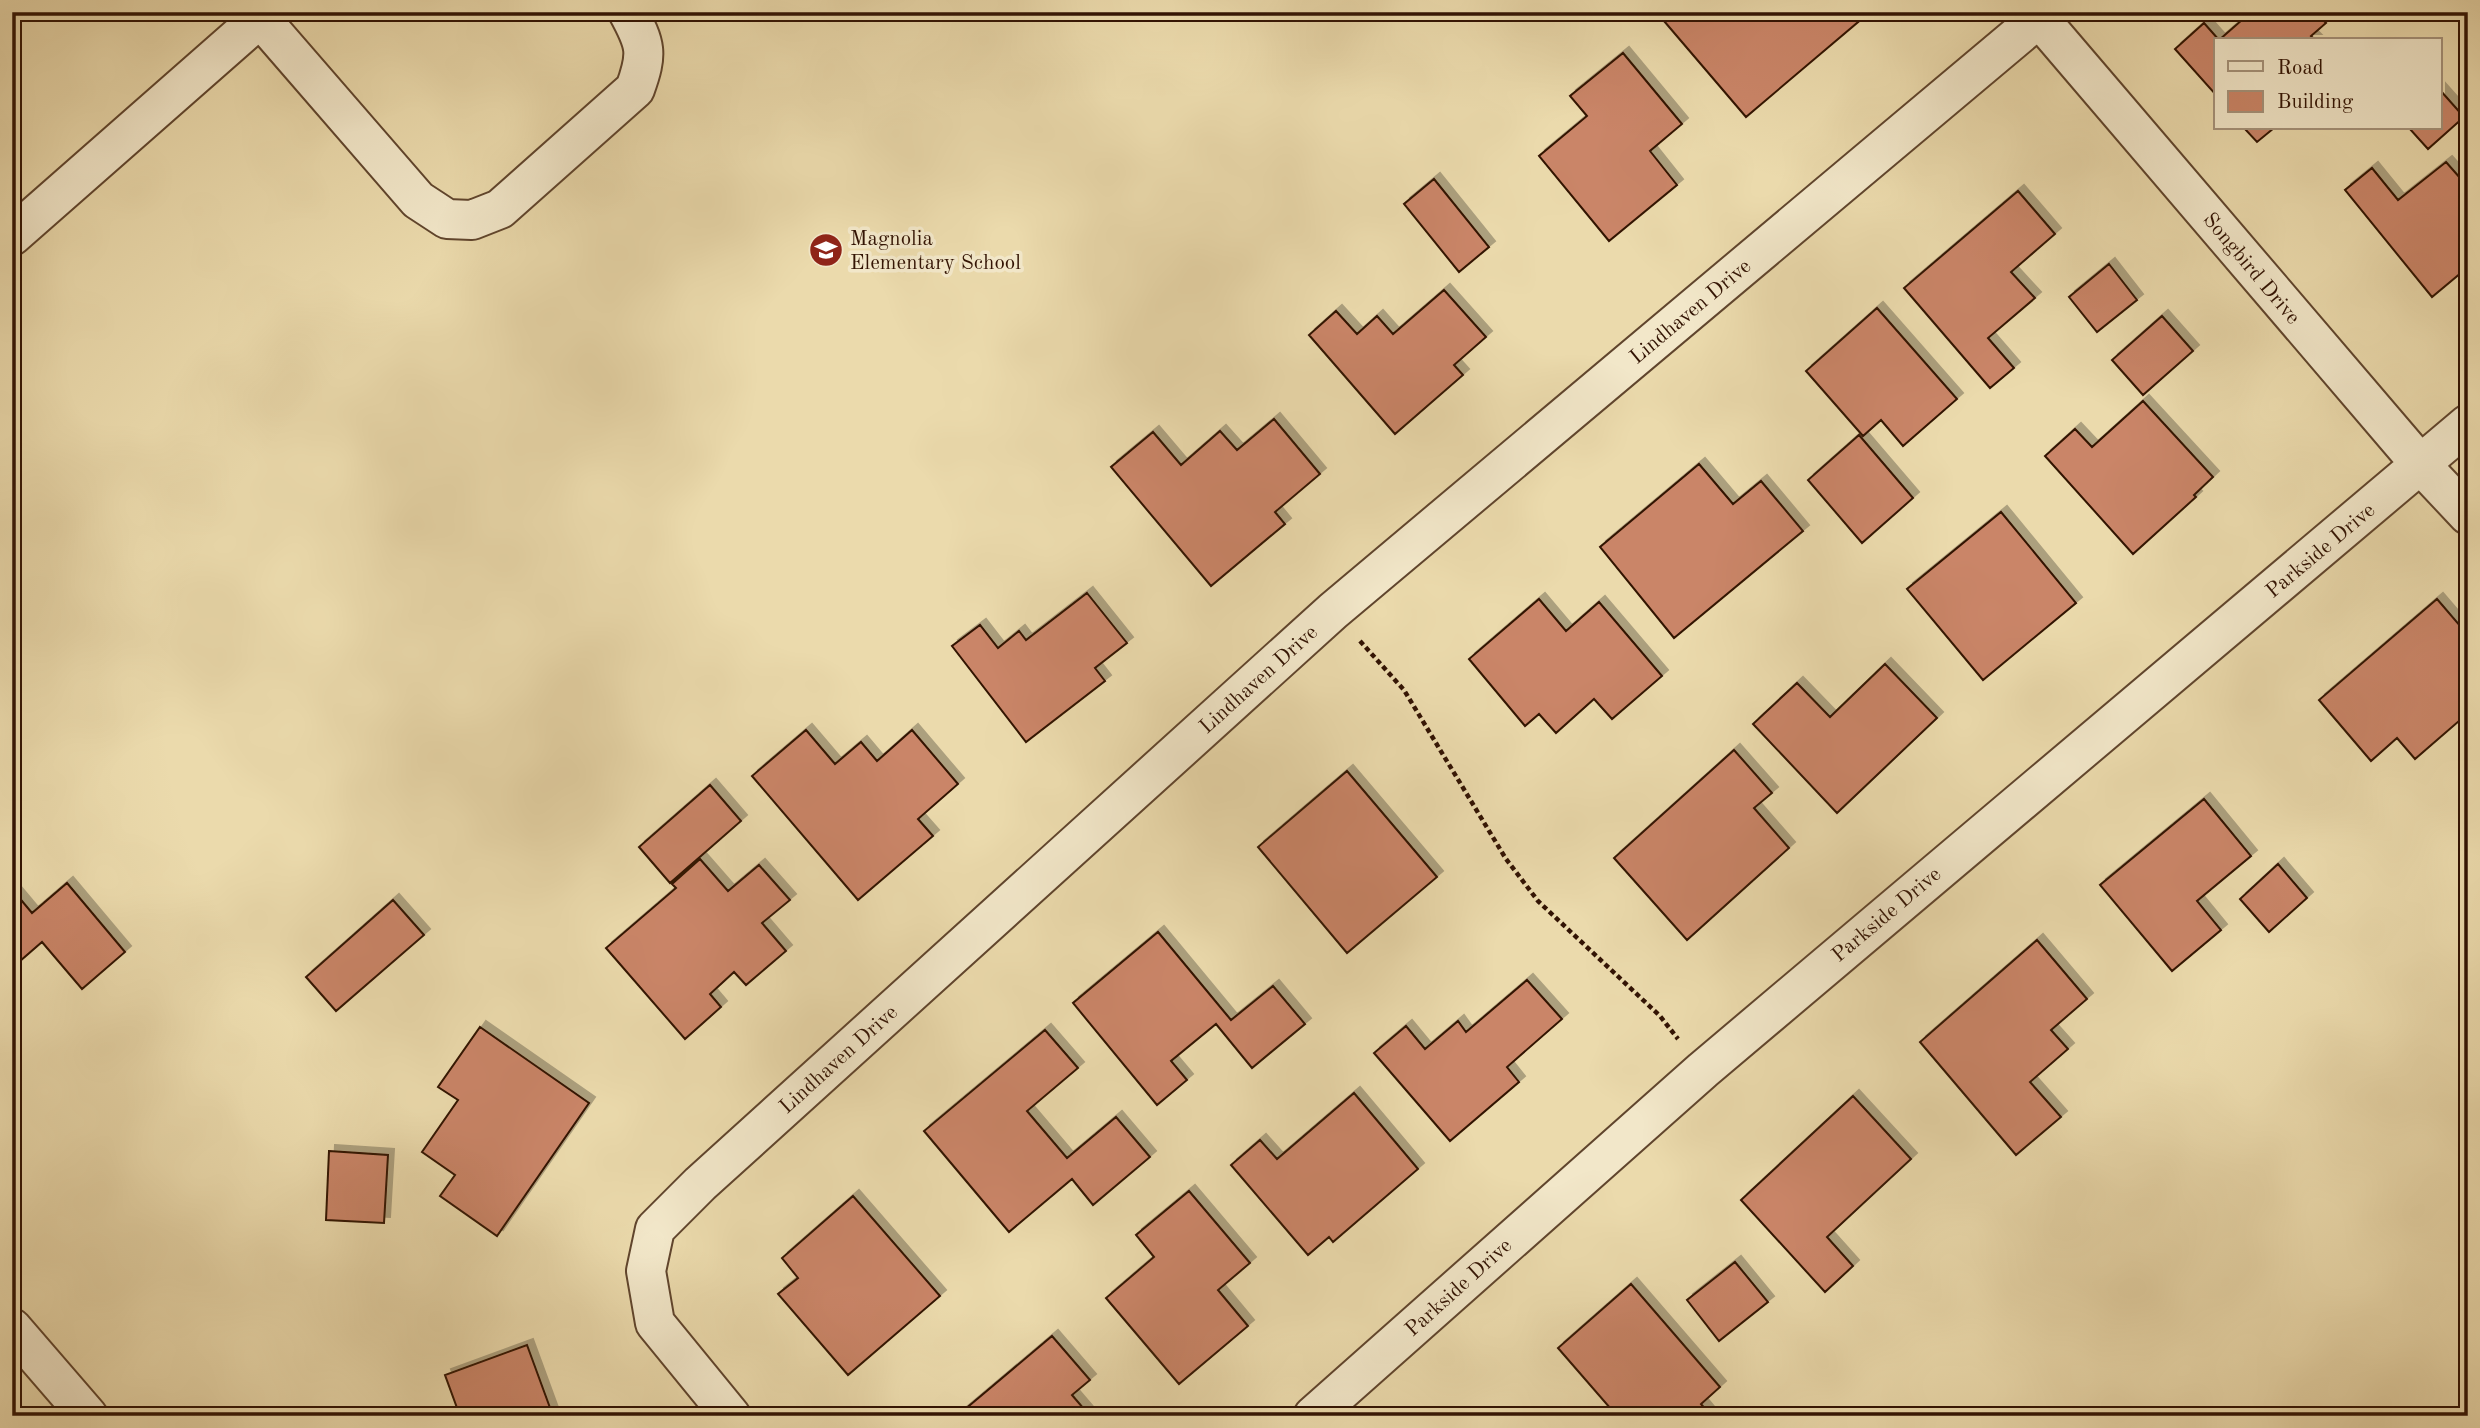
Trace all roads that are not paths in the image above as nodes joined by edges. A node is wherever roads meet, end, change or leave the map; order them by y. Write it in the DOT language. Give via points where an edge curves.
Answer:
graph roads {
  1 [pos="628,12"];
  2 [pos="257,15"];
  3 [pos="2042,15"];
  4 [pos="12,236"];
  5 [pos="2468,424"];
  6 [pos="2421,465"];
  7 [pos="2468,515"];
  8 [pos="12,1328"];
  9 [pos="88,1416"];
  10 [pos="731,1416"];
  11 [pos="1313,1416"];
  1 -- 2 [label="street" via="642,37 644,63 635,89 500,209 472,220 447,219 418,200"];
  2 -- 4 [label="street"];
  3 -- 6 [label="street, Songbird Drive"];
  3 -- 10 [label="street, Lindhaven Drive" via="1333,611 656,1229 646,1271 655,1323"];
  5 -- 6 [label="street, Parkside Drive"];
  6 -- 7 [label="street, Songbird Drive"];
  6 -- 11 [label="street, Parkside Drive" via="1703,1070"];
  8 -- 9 [label="street"];
}
